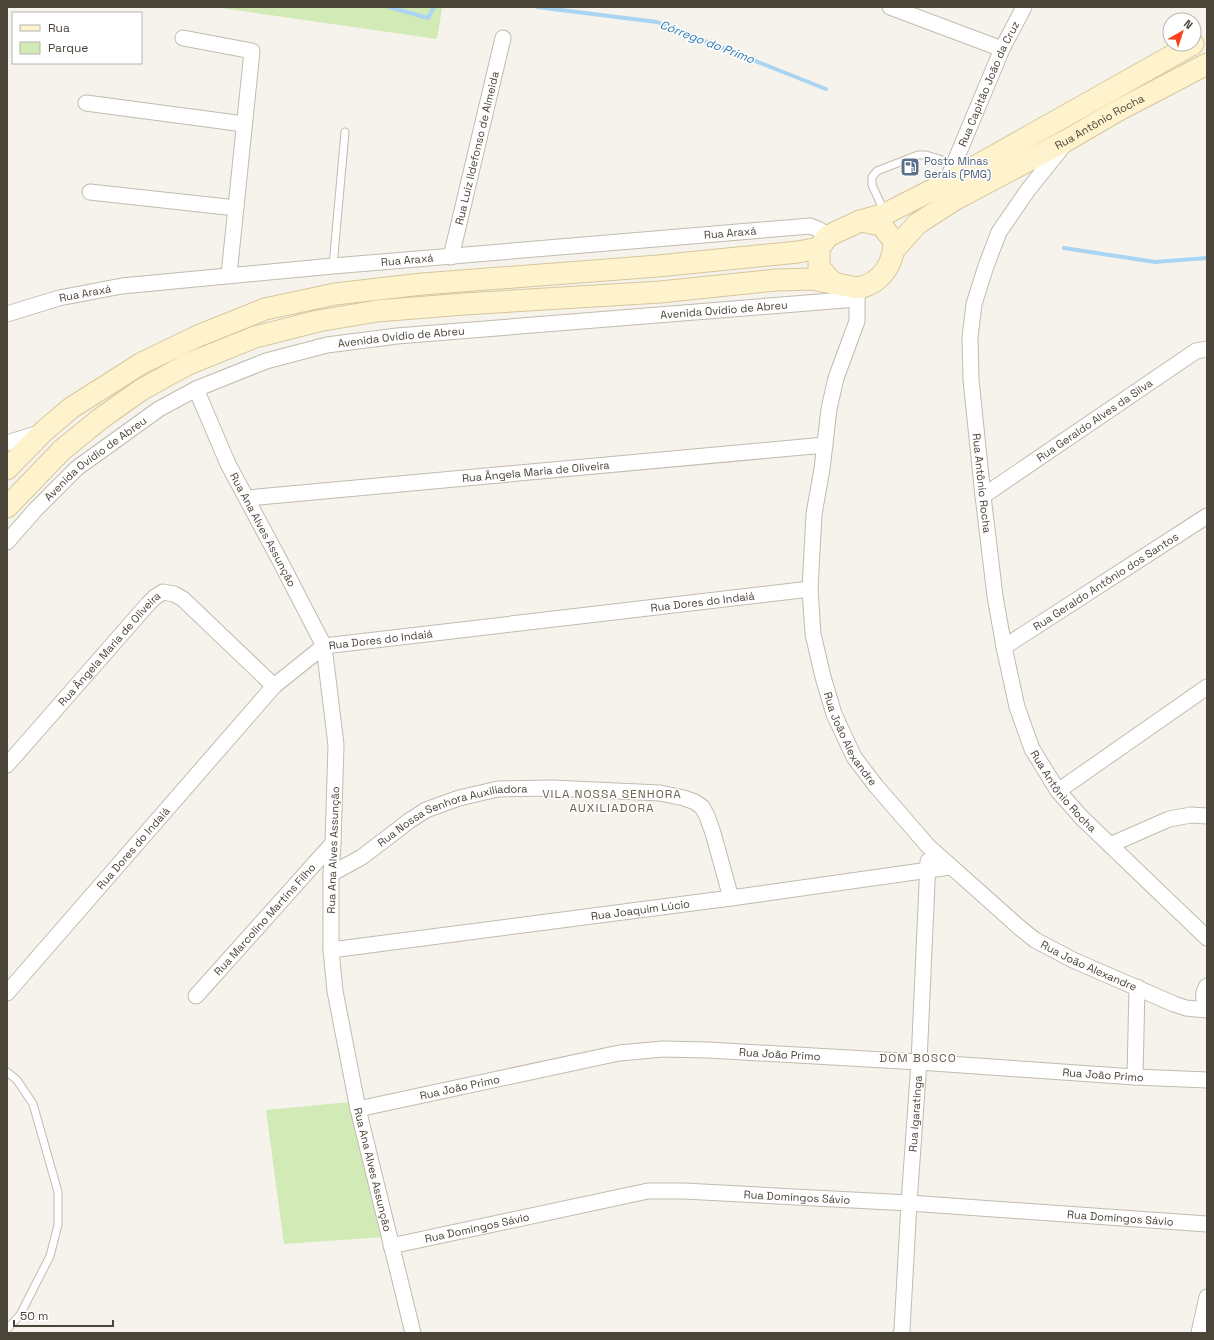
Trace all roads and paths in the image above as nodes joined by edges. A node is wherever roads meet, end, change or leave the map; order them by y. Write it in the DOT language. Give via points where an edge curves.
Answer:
graph roads {
  1 [pos="890,7"];
  2 [pos="1024,7"];
  3 [pos="183,38"];
  4 [pos="503,38"];
  5 [pos="1002,50"];
  6 [pos="1180,52"];
  7 [pos="1207,64"];
  8 [pos="86,103"];
  9 [pos="244,124"];
  10 [pos="346,132"];
  11 [pos="1069,138"];
  12 [pos="950,173"];
  13 [pos="90,192"];
  14 [pos="236,208"];
  15 [pos="885,214"];
  16 [pos="860,221"];
  17 [pos="824,242"];
  18 [pos="894,250"];
  19 [pos="451,256"];
  20 [pos="333,266"];
  21 [pos="229,275"];
  22 [pos="833,283"];
  23 [pos="857,294"];
  24 [pos="7,314"];
  25 [pos="1207,349"];
  26 [pos="196,389"];
  27 [pos="44,431"];
  28 [pos="7,443"];
  29 [pos="825,445"];
  30 [pos="62,450"];
  31 [pos="77,468"];
  32 [pos="7,469"];
  33 [pos="983,496"];
  34 [pos="247,498"];
  35 [pos="7,507"];
  36 [pos="1207,516"];
  37 [pos="7,542"];
  38 [pos="810,589"];
  39 [pos="324,646"];
  40 [pos="1004,648"];
  41 [pos="274,686"];
  42 [pos="1207,687"];
  43 [pos="7,765"];
  44 [pos="1058,791"];
  45 [pos="1207,816"];
  46 [pos="333,843"];
  47 [pos="1110,845"];
  48 [pos="928,846"];
  49 [pos="950,866"];
  50 [pos="928,870"];
  51 [pos="331,874"];
  52 [pos="730,898"];
  53 [pos="1207,938"];
  54 [pos="330,950"];
  55 [pos="1207,986"];
  56 [pos="1137,987"];
  57 [pos="7,993"];
  58 [pos="196,996"];
  59 [pos="1207,1005"];
  60 [pos="1207,1010"];
  61 [pos="919,1062"];
  62 [pos="7,1072"];
  63 [pos="1135,1077"];
  64 [pos="1207,1080"];
  65 [pos="358,1109"];
  66 [pos="909,1203"];
  67 [pos="1207,1224"];
  68 [pos="392,1246"];
  69 [pos="1207,1297"];
  70 [pos="7,1329"];
  71 [pos="413,1333"];
  72 [pos="901,1333"];
  73 [pos="1199,1333"];
  1 -- 5 [label="street"];
  2 -- 5 [label="street, Rua Capitão João da Cruz"];
  3 -- 9 [label="street" via="252,51"];
  4 -- 19 [label="street, Rua Luiz Ildefonso de Almeida"];
  5 -- 12 [label="street, Rua Capitão João da Cruz"];
  6 -- 12 [label="main road" via="1062,117"];
  7 -- 11 [label="main road, Rua Antônio Rocha"];
  8 -- 9 [label="street"];
  9 -- 14 [label="street"];
  10 -- 20 [label="lane"];
  11 -- 18 [label="main road" via="954,200 917,224"];
  11 -- 33 [label="street, Rua Antônio Rocha" via="999,232 974,304 970,337 971,380"];
  12 -- 15 [label="main road"];
  12 -- 15 [label="lane" via="926,155 918,155 877,171 872,177 872,185"];
  13 -- 14 [label="street"];
  14 -- 21 [label="street"];
  15 -- 16 [label="main road"];
  16 -- 17 [label="main road"];
  16 -- 18 [label="main road" via="881,225 894,241"];
  17 -- 19 [label="street, Rua Araxá" via="818,228 810,226"];
  17 -- 22 [label="main road" via="819,267"];
  17 -- 27 [label="main road" via="798,252 415,285 335,294 266,308 142,363 71,408"];
  18 -- 23 [label="main road" via="892,261 881,277"];
  19 -- 20 [label="street, Rua Araxá"];
  20 -- 21 [label="street, Rua Araxá"];
  21 -- 24 [label="street, Rua Araxá" via="122,286 59,298"];
  22 -- 23 [label="main road"];
  22 -- 30 [label="main road, Avenida Ovídio de Abreu" via="812,279 776,280 660,292 377,311 318,321 254,337 188,364 141,390"];
  23 -- 26 [label="street, Avenida Ovídio de Abreu" via="397,336 327,345 266,361"];
  23 -- 29 [label="street, Rua João Alexandre" via="857,321 836,378"];
  25 -- 33 [label="street, Rua Geraldo Alves da Silva" via="1196,352"];
  26 -- 31 [label="street, Avenida Ovídio de Abreu" via="159,409"];
  26 -- 34 [label="street, Rua Ana Alves Assunção" via="228,464"];
  27 -- 28 [label="street"];
  27 -- 32 [label="main road"];
  29 -- 34 [label="street, Rua Ângela Maria de Oliveira"];
  29 -- 38 [label="street, Rua João Alexandre" via="814,514"];
  30 -- 31 [label="street"];
  30 -- 35 [label="main road, Avenida Ovídio de Abreu"];
  31 -- 37 [label="street, Avenida Ovídio de Abreu"];
  33 -- 40 [label="street, Rua Antônio Rocha"];
  34 -- 39 [label="street, Rua Ana Alves Assunção"];
  36 -- 40 [label="street, Rua Geraldo Antônio dos Santos"];
  38 -- 39 [label="street, Rua Dores do Indaiá"];
  38 -- 48 [label="street, Rua João Alexandre" via="813,634 834,714 854,757"];
  39 -- 41 [label="street, Rua Dores do Indaiá"];
  39 -- 46 [label="street, Rua Ana Alves Assunção" via="336,745"];
  40 -- 44 [label="street, Rua Antônio Rocha" via="1017,707 1032,749"];
  41 -- 43 [label="street, Rua Ângela Maria de Oliveira" via="183,599 163,592 148,604"];
  41 -- 57 [label="street, Rua Dores do Indaiá"];
  42 -- 44 [label="street"];
  44 -- 47 [label="street, Rua Antônio Rocha"];
  45 -- 47 [label="street" via="1191,815 1169,819"];
  46 -- 51 [label="street, Rua Ana Alves Assunção"];
  46 -- 58 [label="street, Rua Marcolino Martins Filho"];
  47 -- 53 [label="street, Rua Antônio Rocha"];
  48 -- 49 [label="street, Rua João Alexandre"];
  48 -- 50 [label="street, Rua Igaratinga"];
  49 -- 50 [label="street, Rua Joaquim Lúcio"];
  49 -- 56 [label="street, Rua João Alexandre" via="1035,940 1073,960"];
  50 -- 52 [label="street, Rua Joaquim Lúcio"];
  50 -- 61 [label="street, Rua Igaratinga"];
  51 -- 52 [label="street, Rua Nossa Senhora Auxiliadora" via="362,857 426,810 459,798 498,789 552,788 660,793 684,798 702,807 713,833"];
  51 -- 54 [label="street, Rua Ana Alves Assunção"];
  52 -- 54 [label="street, Rua Joaquim Lúcio"];
  54 -- 65 [label="street, Rua Ana Alves Assunção" via="335,991"];
  55 -- 59 [label="street" via="1204,994"];
  56 -- 60 [label="street, Rua João Alexandre" via="1186,1008"];
  56 -- 63 [label="street"];
  61 -- 63 [label="street, Rua João Primo"];
  61 -- 65 [label="street, Rua João Primo" via="663,1049 619,1053"];
  61 -- 66 [label="street, Rua Igaratinga"];
  62 -- 70 [label="lane" via="17,1080 33,1104 58,1192 58,1225 50,1256 20,1315"];
  63 -- 64 [label="street, Rua João Primo"];
  65 -- 68 [label="street, Rua Ana Alves Assunção"];
  66 -- 67 [label="street, Rua Domingos Sávio"];
  66 -- 68 [label="street, Rua Domingos Sávio" via="648,1191"];
  66 -- 72 [label="street, Rua Igaratinga"];
  68 -- 71 [label="street, Rua Ana Alves Assunção"];
  69 -- 73 [label="street"];
}
